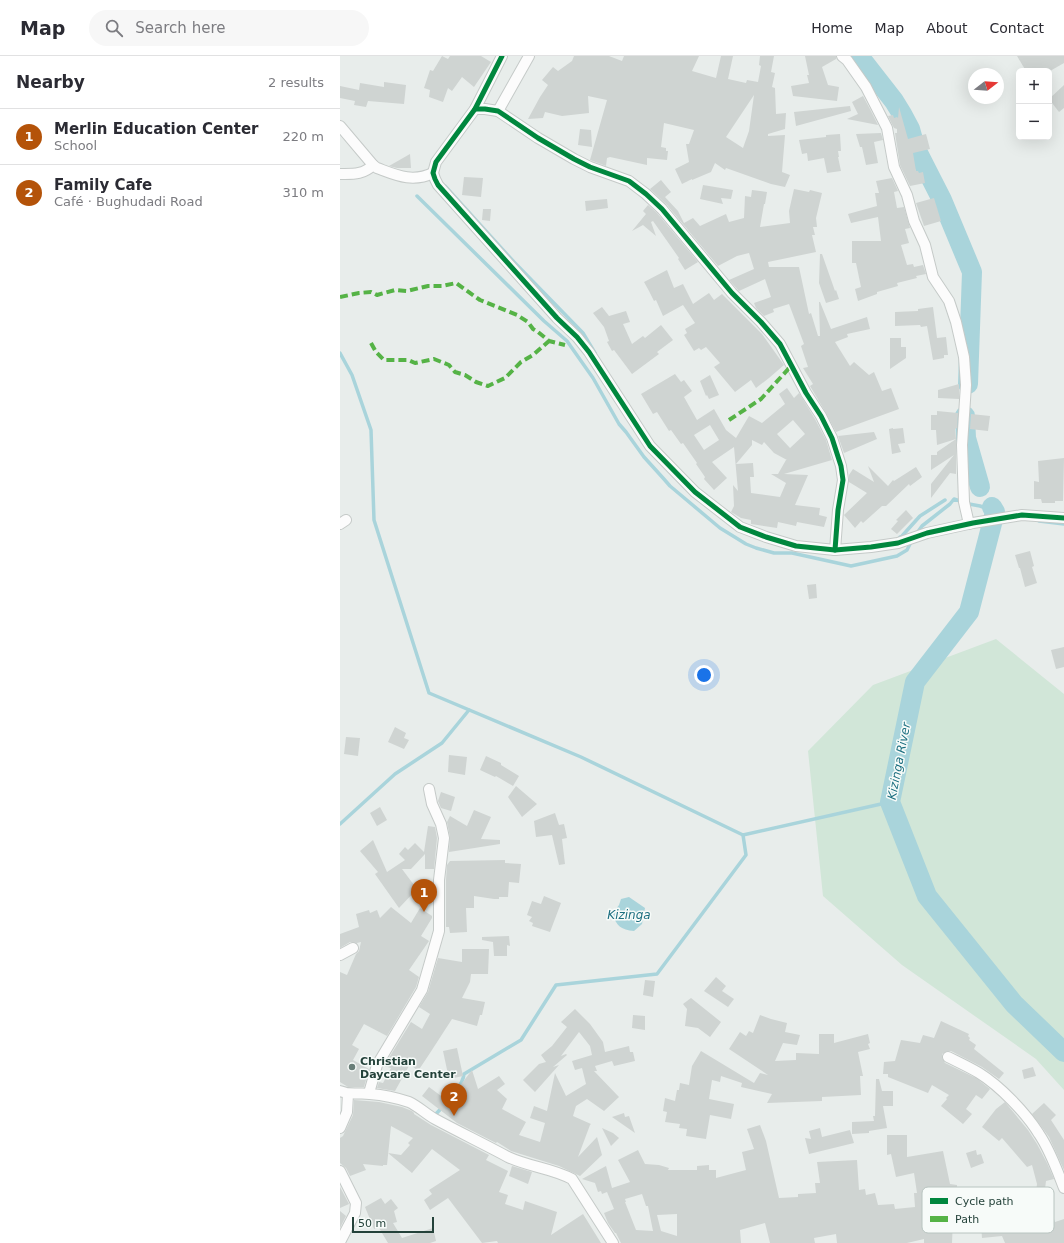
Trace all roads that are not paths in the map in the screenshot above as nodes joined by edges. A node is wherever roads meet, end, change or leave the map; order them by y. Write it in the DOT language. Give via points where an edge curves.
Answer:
graph roads {
  1 [pos="502,56"];
  2 [pos="529,56"];
  3 [pos="842,56"];
  4 [pos="475,109"];
  5 [pos="498,111"];
  6 [pos="340,126"];
  7 [pos="372,165"];
  8 [pos="433,173"];
  9 [pos="340,174"];
  10 [pos="1064,518"];
  11 [pos="971,523"];
  12 [pos="836,550"];
  13 [pos="429,789"];
  14 [pos="353,948"];
  15 [pos="340,955"];
  16 [pos="948,1057"];
  17 [pos="344,1093"];
  18 [pos="369,1094"];
  19 [pos="340,1128"];
  20 [pos="340,1171"];
  21 [pos="1064,1188"];
  22 [pos="340,1242"];
  23 [pos="613,1243"];
  1 -- 4 [label="street"];
  2 -- 5 [label="street"];
  3 -- 11 [label="street" via="866,87 887,128 894,167 925,245 933,277 949,301 956,322 964,357 966,385 962,445 964,502"];
  4 -- 5 [label="street"];
  4 -- 8 [label="street" via="436,162"];
  5 -- 12 [label="street" via="574,159 629,181 646,194 780,344 821,416 832,438 841,466"];
  6 -- 7 [label="street"];
  7 -- 8 [label="street" via="408,178 419,178"];
  7 -- 9 [label="street" via="361,173"];
  8 -- 12 [label="street" via="438,185 581,342 650,446 695,492 740,527 796,546"];
  10 -- 11 [label="street" via="1022,515"];
  11 -- 12 [label="street" via="898,543"];
  13 -- 18 [label="street" via="444,838 439,880 439,931 422,990 378,1065"];
  14 -- 15 [label="street"];
  16 -- 21 [label="street" via="979,1073 1022,1112 1040,1134"];
  17 -- 18 [label="street"];
  17 -- 19 [label="street" via="347,1112"];
  18 -- 23 [label="street" via="410,1103 433,1118 510,1158 572,1179"];
  20 -- 22 [label="street" via="356,1203 355,1213"];
}
